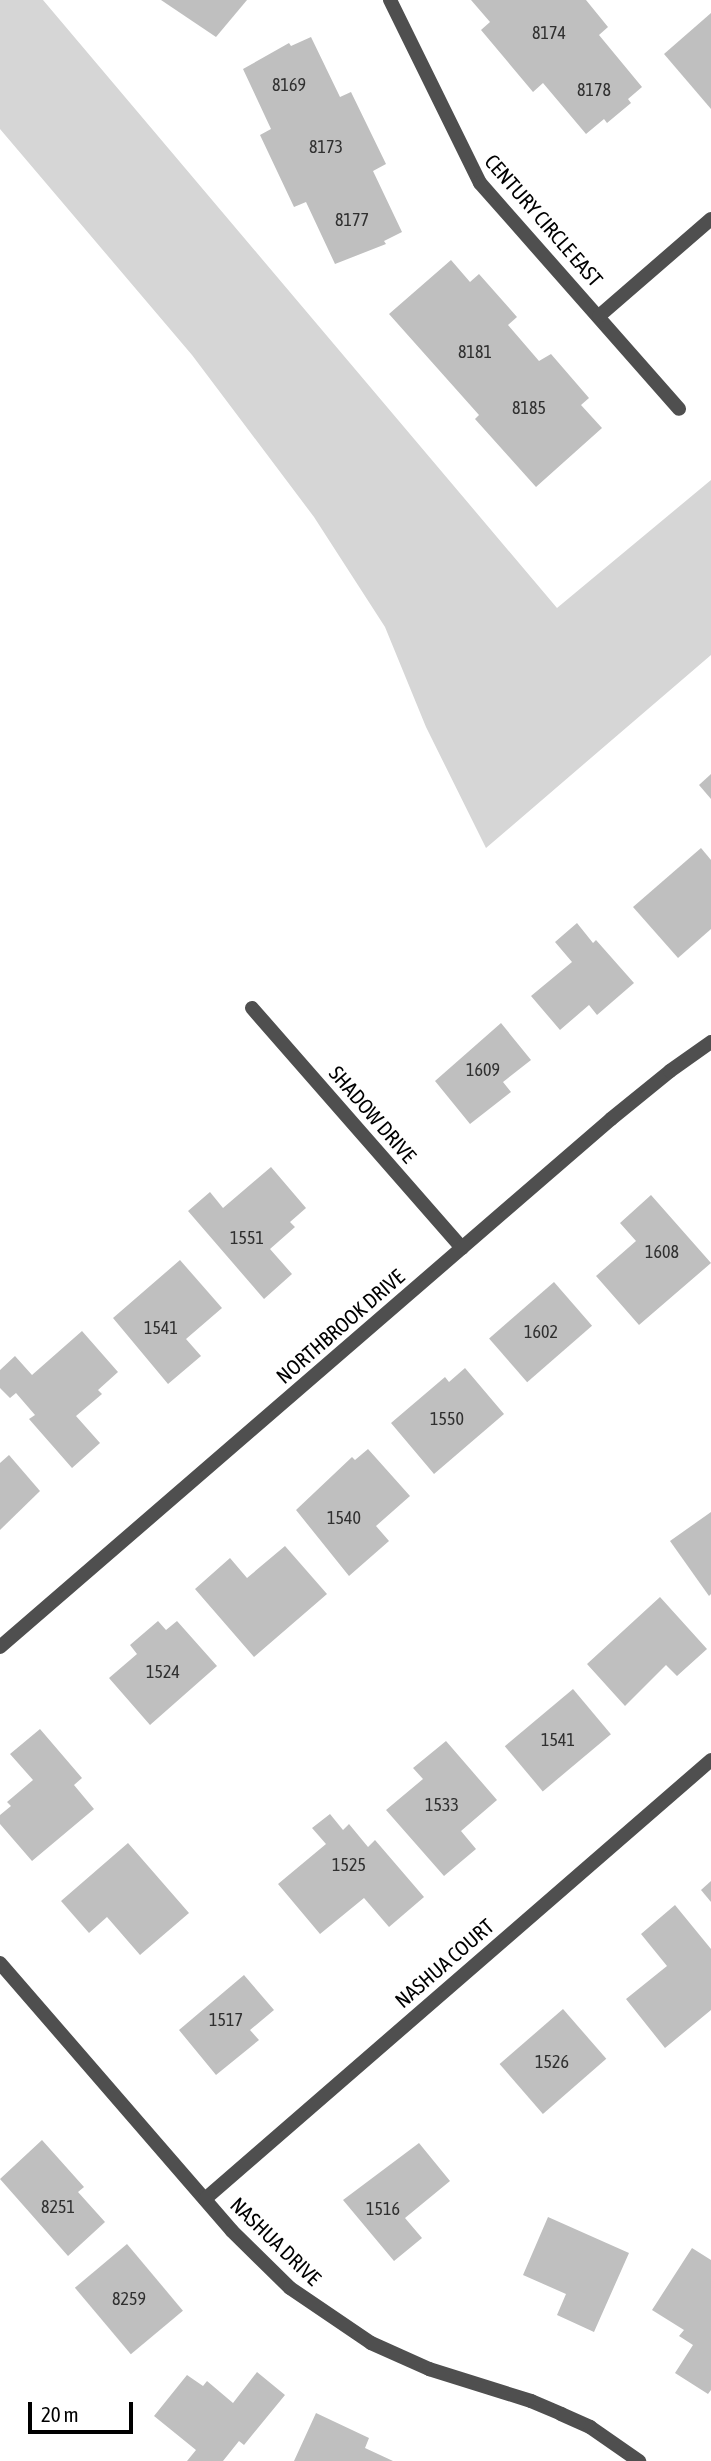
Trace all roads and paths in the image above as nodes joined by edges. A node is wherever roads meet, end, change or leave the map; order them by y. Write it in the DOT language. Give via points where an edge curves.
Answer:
graph roads {
  1 [pos="390,0"];
  2 [pos="711,219"];
  3 [pos="599,316"];
  4 [pos="679,409"];
  5 [pos="252,1008"];
  6 [pos="711,1042"];
  7 [pos="462,1248"];
  8 [pos="0,1647"];
  9 [pos="711,1760"];
  10 [pos="0,1963"];
  11 [pos="205,2199"];
  12 [pos="639,2461"];
  1 -- 3 [label="street, CENTURY CIRCLE EAST" via="480,183"];
  2 -- 3 [label="street"];
  3 -- 4 [label="street, CENTURY CIRCLE EAST"];
  5 -- 7 [label="street, SHADOW DRIVE"];
  6 -- 7 [label="street, NORTHBROOK DRIVE" via="611,1119"];
  7 -- 8 [label="street, NORTHBROOK DRIVE"];
  9 -- 11 [label="street, NASHUA COURT"];
  10 -- 11 [label="street, NASHUA DRIVE"];
  11 -- 12 [label="street, NASHUA DRIVE" via="266,2267 357,2335 429,2369 561,2414 590,2427"];
}
